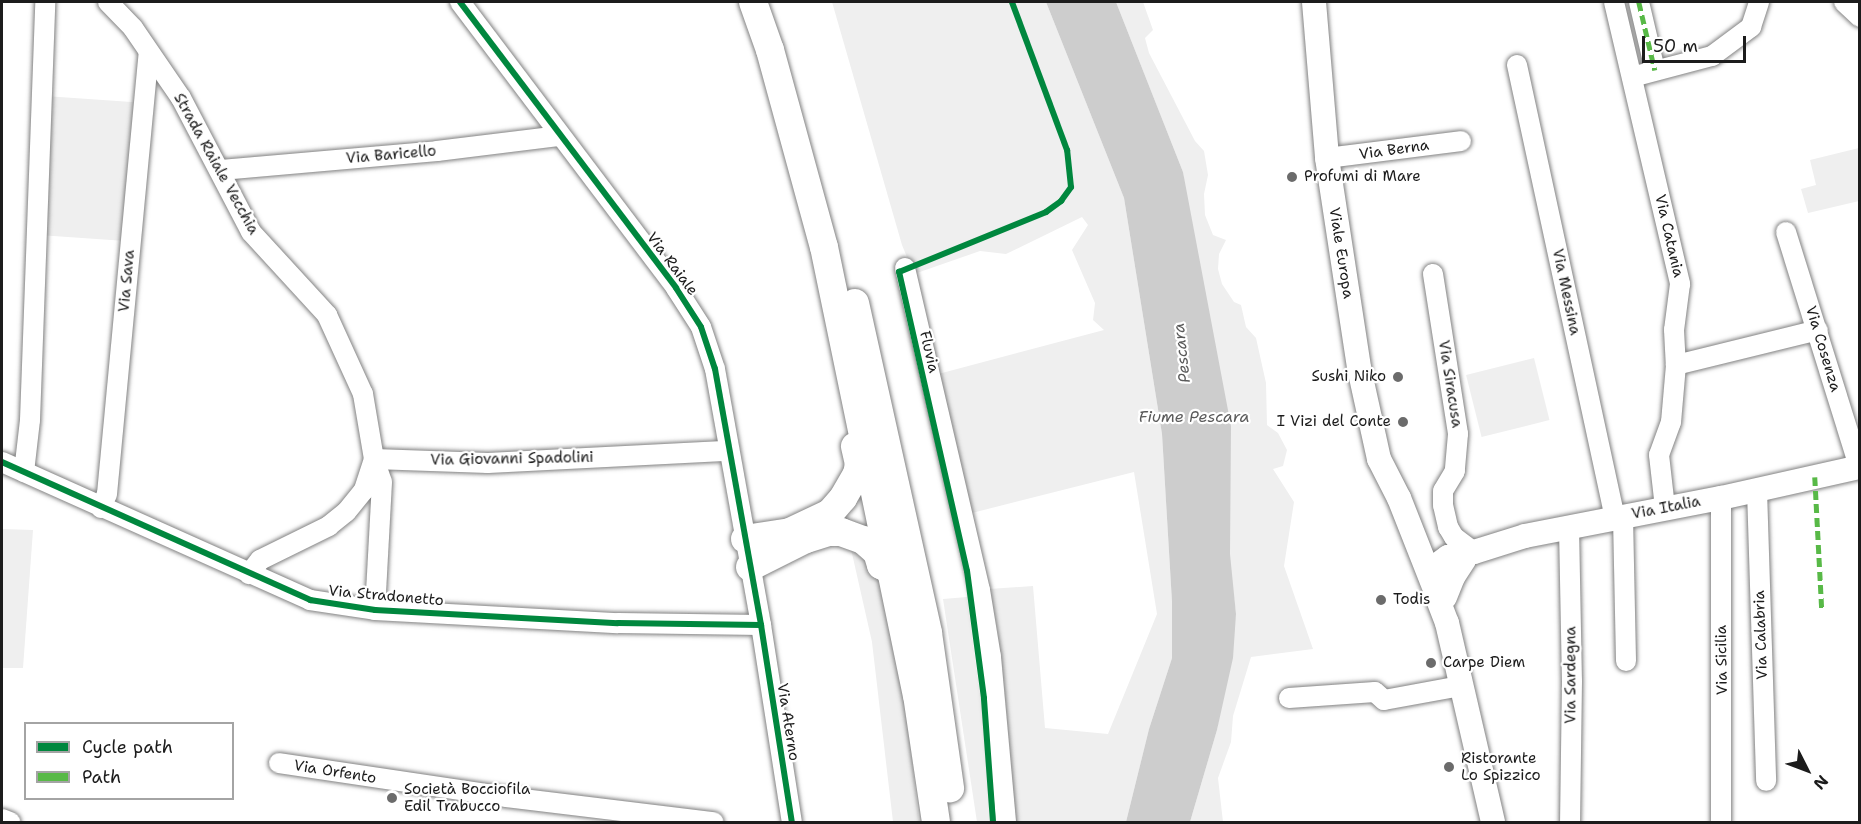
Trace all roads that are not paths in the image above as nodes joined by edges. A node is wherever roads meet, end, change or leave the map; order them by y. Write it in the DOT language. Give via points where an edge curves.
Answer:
graph roads {
  1 [pos="45,2"];
  2 [pos="108,2"];
  3 [pos="460,2"];
  4 [pos="753,2"];
  5 [pos="772,2"];
  6 [pos="1314,2"];
  7 [pos="1614,2"];
  8 [pos="1639,2"];
  9 [pos="1759,2"];
  10 [pos="1844,2"];
  11 [pos="1860,17"];
  12 [pos="149,53"];
  13 [pos="1517,65"];
  14 [pos="1655,70"];
  15 [pos="1632,77"];
  16 [pos="560,136"];
  17 [pos="1461,141"];
  18 [pos="1327,158"];
  19 [pos="221,170"];
  20 [pos="1786,232"];
  21 [pos="905,268"];
  22 [pos="1433,274"];
  23 [pos="1818,330"];
  24 [pos="1676,365"];
  25 [pos="861,431"];
  26 [pos="729,451"];
  27 [pos="374,459"];
  28 [pos="2,462"];
  29 [pos="1859,467"];
  30 [pos="24,472"];
  31 [pos="1757,490"];
  32 [pos="358,498"];
  33 [pos="1721,498"];
  34 [pos="381,506"];
  35 [pos="101,508"];
  36 [pos="1665,508"];
  37 [pos="1619,517"];
  38 [pos="1569,527"];
  39 [pos="745,539"];
  40 [pos="1428,553"];
  41 [pos="1467,555"];
  42 [pos="750,567"];
  43 [pos="892,572"];
  44 [pos="249,574"];
  45 [pos="1442,603"];
  46 [pos="375,610"];
  47 [pos="761,625"];
  48 [pos="1626,661"];
  49 [pos="1460,686"];
  50 [pos="1289,698"];
  51 [pos="279,763"];
  52 [pos="1766,781"];
  53 [pos="2,819"];
  54 [pos="10,822"];
  55 [pos="713,822"];
  56 [pos="792,822"];
  57 [pos="936,822"];
  58 [pos="953,822"];
  59 [pos="1006,822"];
  60 [pos="1493,822"];
  61 [pos="1570,822"];
  62 [pos="1721,822"];
  1 -- 30 [label="street" via="30,420"];
  2 -- 12 [label="street, Strada Raiale Vecchia" via="133,28"];
  3 -- 16 [label="street, Via Raiale"];
  4 -- 25 [label="highway" via="824,247"];
  5 -- 58 [label="highway" via="843,250 901,505 937,688"];
  6 -- 18 [label="main road, Viale Europa"];
  7 -- 15 [label="street, Via Catania"];
  8 -- 14 [label="street"];
  9 -- 14 [label="street" via="1751,27 1712,56"];
  10 -- 11 [label="street"];
  12 -- 19 [label="street, Strada Raiale Vecchia" via="181,98"];
  12 -- 35 [label="street, Via Sava" via="107,494"];
  13 -- 37 [label="street, Via Messina"];
  14 -- 15 [label="street"];
  15 -- 24 [label="street, Via Catania" via="1680,284 1674,330"];
  16 -- 19 [label="street, Via Baricello"];
  16 -- 26 [label="street, Via Raiale" via="676,288 701,327 715,369"];
  17 -- 18 [label="street, Via Berna"];
  18 -- 40 [label="main road, Viale Europa" via="1337,235 1379,459"];
  19 -- 27 [label="street, Strada Raiale Vecchia" via="251,232 327,315 363,394"];
  20 -- 23 [label="street, Via Cosenza"];
  21 -- 59 [label="street" via="980,590 991,657"];
  22 -- 41 [label="street, Via Siracusa" via="1458,434 1455,471 1443,491 1443,505 1449,527"];
  23 -- 24 [label="street"];
  23 -- 29 [label="street, Via Cosenza"];
  24 -- 36 [label="street, Via Catania" via="1671,422 1659,455"];
  25 -- 39 [label="highway" via="854,444 857,474 830,513 790,532"];
  25 -- 43 [label="highway"];
  26 -- 27 [label="street, Via Giovanni Spadolini" via="488,463"];
  26 -- 39 [label="street, Via Raiale"];
  27 -- 32 [label="street, Strada Raiale Vecchia"];
  27 -- 34 [label="street" via="382,482"];
  28 -- 30 [label="street, Via Stradonetto"];
  29 -- 31 [label="main road, Via Italia"];
  30 -- 35 [label="street, Via Stradonetto"];
  31 -- 33 [label="main road, Via Italia"];
  31 -- 52 [label="street, Via Calabria"];
  32 -- 34 [label="street"];
  32 -- 44 [label="street, Strada Raiale Vecchia" via="329,526 260,560"];
  33 -- 36 [label="main road, Via Italia"];
  33 -- 62 [label="street, Via Sicilia"];
  34 -- 46 [label="street"];
  35 -- 44 [label="street, Via Stradonetto"];
  36 -- 37 [label="main road, Via Italia"];
  37 -- 38 [label="main road, Via Italia"];
  37 -- 48 [label="street, Via Messina"];
  38 -- 41 [label="main road, Via Italia"];
  38 -- 61 [label="street, Via Sardegna"];
  39 -- 42 [label="street, Via Raiale"];
  40 -- 41 [label="main road"];
  40 -- 45 [label="main road, Viale Europa"];
  41 -- 45 [label="main road"];
  42 -- 43 [label="highway" via="806,539 841,532 863,540 877,552 881,565"];
  42 -- 47 [label="street, Via Raiale"];
  43 -- 57 [label="highway"];
  44 -- 46 [label="street, Via Stradonetto" via="310,600"];
  45 -- 49 [label="main road"];
  46 -- 47 [label="street, Via Stradonetto" via="618,623"];
  47 -- 56 [label="street, Via Aterno"];
  49 -- 50 [label="street" via="1384,700 1375,692"];
  49 -- 60 [label="main road"];
  51 -- 55 [label="street, Via Orfento" via="506,797"];
  53 -- 54 [label="street"];
}
